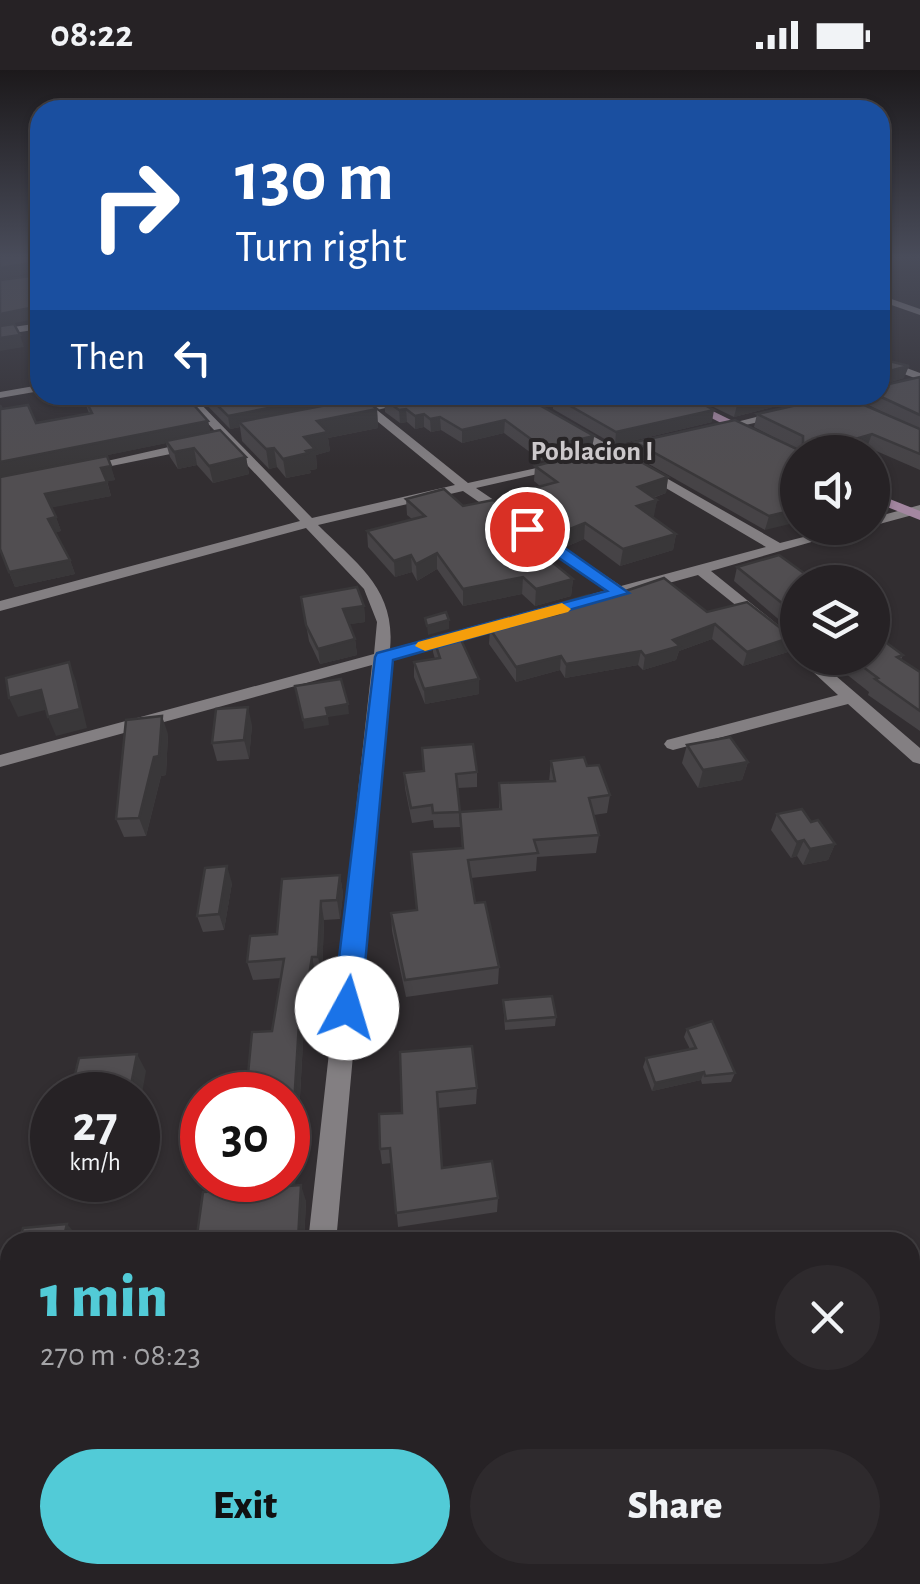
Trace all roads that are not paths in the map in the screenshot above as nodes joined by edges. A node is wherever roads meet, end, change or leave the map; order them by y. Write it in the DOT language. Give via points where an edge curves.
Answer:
graph roads {
  1 [pos="30,328"];
  2 [pos="0,332"];
  3 [pos="890,365"];
  4 [pos="920,379"];
  5 [pos="907,385"];
  6 [pos="30,390"];
  7 [pos="0,395"];
  8 [pos="197,405"];
  9 [pos="365,405"];
  10 [pos="385,405"];
  11 [pos="532,405"];
  12 [pos="691,405"];
  13 [pos="808,405"];
  14 [pos="370,408"];
  15 [pos="335,416"];
  16 [pos="732,425"];
  17 [pos="249,434"];
  18 [pos="693,434"];
  19 [pos="232,438"];
  20 [pos="636,448"];
  21 [pos="780,449"];
  22 [pos="616,452"];
  23 [pos="597,456"];
  24 [pos="578,461"];
  25 [pos="58,473"];
  26 [pos="464,486"];
  27 [pos="890,502"];
  28 [pos="917,512"];
  29 [pos="890,518"];
  30 [pos="310,522"];
  31 [pos="789,545"];
  32 [pos="778,548"];
  33 [pos="701,570"];
  34 [pos="621,593"];
  35 [pos="0,606"];
  36 [pos="780,635"];
  37 [pos="384,657"];
  38 [pos="827,675"];
  39 [pos="854,697"];
  40 [pos="673,744"];
  41 [pos="920,758"];
  42 [pos="0,761"];
  43 [pos="323,1232"];
  1 -- 2 [label="street"];
  3 -- 4 [label="street"];
  4 -- 5 [label="street"];
  6 -- 7 [label="street"];
  8 -- 19 [label="street"];
  9 -- 14 [label="street"];
  10 -- 14 [label="street"];
  11 -- 22 [label="street"];
  12 -- 16 [label="main road"];
  13 -- 16 [label="street"];
  14 -- 15 [label="street"];
  14 -- 26 [label="street"];
  16 -- 18 [label="street"];
  16 -- 21 [label="main road"];
  17 -- 19 [label="street"];
  19 -- 25 [label="street"];
  19 -- 30 [label="street"];
  20 -- 22 [label="street"];
  22 -- 23 [label="street"];
  22 -- 32 [label="street"];
  24 -- 26 [label="street"];
  26 -- 30 [label="street"];
  26 -- 34 [label="street"];
  27 -- 28 [label="main road"];
  28 -- 29 [label="street"];
  30 -- 35 [label="street"];
  30 -- 37 [label="street" via="371,588 385,622"];
  31 -- 32 [label="street"];
  32 -- 33 [label="street"];
  33 -- 34 [label="street"];
  33 -- 36 [label="street"];
  34 -- 37 [label="street"];
  37 -- 42 [label="street"];
  37 -- 43 [label="street"];
  38 -- 39 [label="street"];
  39 -- 40 [label="street"];
  39 -- 41 [label="street"];
}
